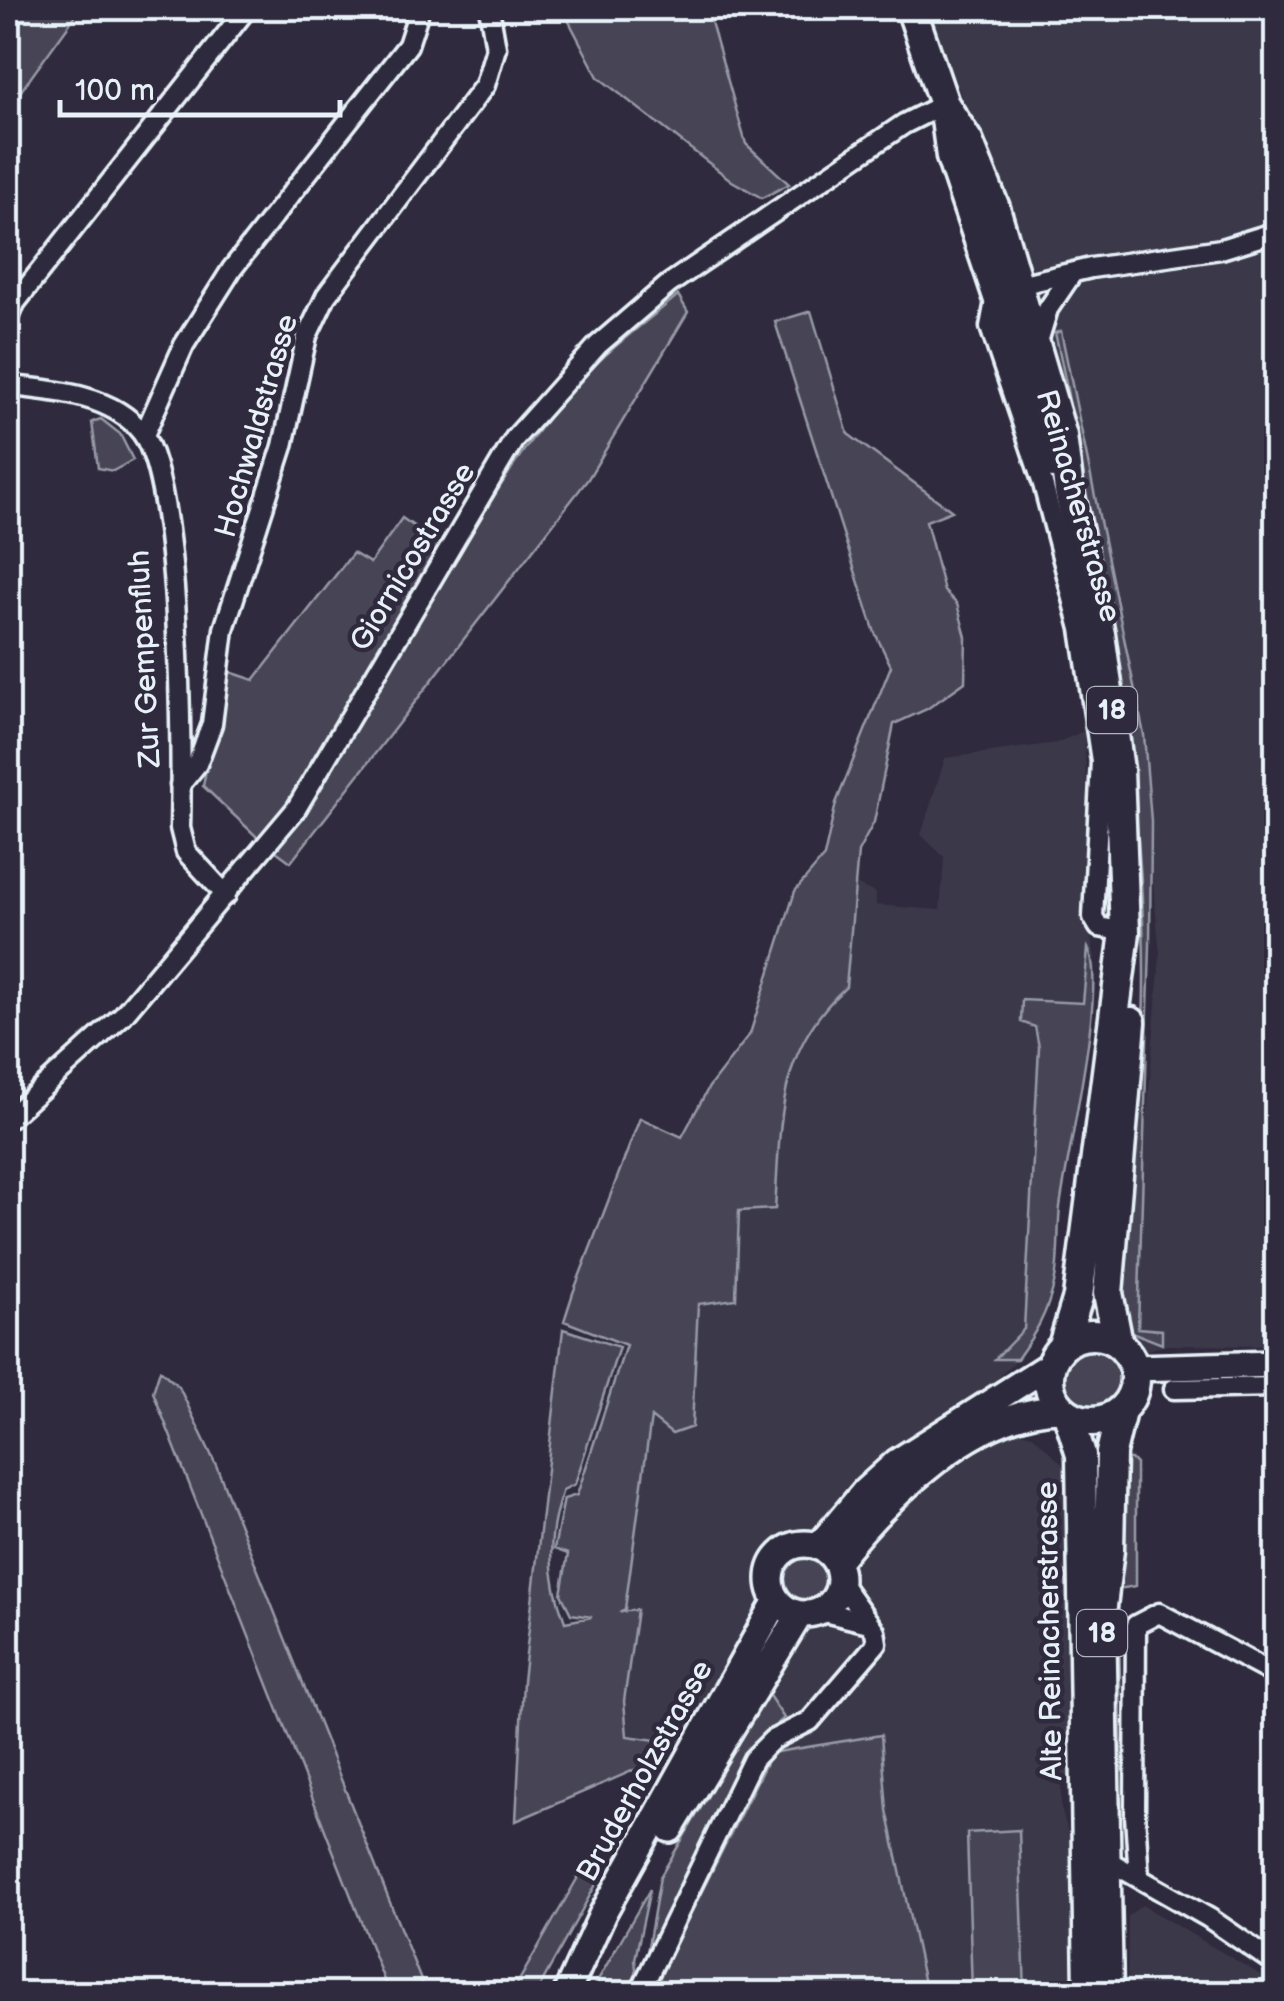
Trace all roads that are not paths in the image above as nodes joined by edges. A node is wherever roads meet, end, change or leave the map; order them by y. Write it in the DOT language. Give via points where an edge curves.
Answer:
graph roads {
  1 [pos="247,8"];
  2 [pos="420,8"];
  3 [pos="489,8"];
  4 [pos="911,8"];
  5 [pos="944,104"];
  6 [pos="1276,232"];
  7 [pos="1073,272"];
  8 [pos="1008,288"];
  9 [pos="8,321"];
  10 [pos="1037,345"];
  11 [pos="8,386"];
  12 [pos="144,435"];
  13 [pos="1069,491"];
  14 [pos="180,784"];
  15 [pos="226,895"];
  16 [pos="1125,932"];
  17 [pos="8,1120"];
  18 [pos="1118,1343"];
  19 [pos="1057,1355"];
  20 [pos="1276,1364"];
  21 [pos="1134,1368"];
  22 [pos="1276,1386"];
  23 [pos="1174,1389"];
  24 [pos="1121,1410"];
  25 [pos="1065,1412"];
  26 [pos="831,1563"];
  27 [pos="777,1600"];
  28 [pos="810,1612"];
  29 [pos="866,1622"];
  30 [pos="1276,1675"];
  31 [pos="1096,1854"];
  32 [pos="1139,1878"];
  33 [pos="1276,1964"];
  34 [pos="571,1985"];
  35 [pos="638,1994"];
  36 [pos="1089,1994"];
  37 [pos="1108,1994"];
  1 -- 9 [label="street" via="14,303"];
  2 -- 12 [label="street" via="408,44 232,269 184,346"];
  3 -- 14 [label="street, Hochwaldstrasse" via="496,48 485,85 326,296 307,336 283,446 224,629 212,724 197,764"];
  4 -- 5 [label="main road, Reinacherstrasse / 18"];
  5 -- 8 [label="main road, Reinacherstrasse / 18" via="951,156"];
  5 -- 15 [label="street, Giornicostrasse" via="904,124 670,284 598,345 516,438 296,809"];
  6 -- 7 [label="street" via="1221,249"];
  7 -- 8 [label="street"];
  7 -- 10 [label="street" via="1048,310"];
  8 -- 10 [label="main road, Reinacherstrasse"];
  8 -- 13 [label="main road, Reinacherstrasse / 18" via="1045,444"];
  8 -- 16 [label="street, Reinacherstrasse" via="990,327 1043,484 1081,629 1101,760 1093,917 1099,926"];
  10 -- 13 [label="main road, Reinacherstrasse"];
  11 -- 12 [label="street" via="110,407"];
  12 -- 14 [label="street, Zur Gempenfluh" via="159,480 178,626"];
  13 -- 16 [label="main road, Reinacherstrasse / 18" via="1113,715 1123,803"];
  14 -- 15 [label="street, Zur Gempenfluh" via="186,852"];
  15 -- 17 [label="street, Giornicostrasse" via="123,1015"];
  16 -- 18 [label="main road, Reinacherstrasse / 18" via="1134,970 1108,1292"];
  16 -- 19 [label="main road, Reinacherstrasse / 18" via="1078,1298"];
  18 -- 19 [label="main road" via="1087,1335"];
  18 -- 21 [label="main road"];
  19 -- 25 [label="main road" via="1051,1394"];
  19 -- 26 [label="main road" via="864,1491"];
  20 -- 21 [label="main road"];
  21 -- 24 [label="main road" via="1130,1399"];
  22 -- 23 [label="street"];
  24 -- 25 [label="main road" via="1096,1421"];
  24 -- 31 [label="main road, Alte Reinacherstrasse / 18" via="1111,1453"];
  25 -- 26 [label="main road" via="1024,1413 952,1451 885,1504"];
  25 -- 31 [label="main road, Alte Reinacherstrasse / 18" via="1081,1455"];
  26 -- 27 [label="main road" via="795,1545 776,1559 770,1580"];
  26 -- 28 [label="main road" via="830,1604"];
  26 -- 29 [label="street"];
  27 -- 28 [label="main road"];
  27 -- 34 [label="main road, Bruderholzstrasse" via="603,1913"];
  28 -- 29 [label="street"];
  28 -- 34 [label="main road, Bruderholzstrasse"];
  29 -- 35 [label="street" via="877,1644 810,1721 772,1740 753,1759"];
  30 -- 32 [label="street" via="1160,1613 1141,1619 1134,1635"];
  31 -- 32 [label="street"];
  31 -- 36 [label="main road, Alte Reinacherstrasse / 18"];
  31 -- 37 [label="main road, Alte Reinacherstrasse / 18"];
  32 -- 33 [label="street"];
}
